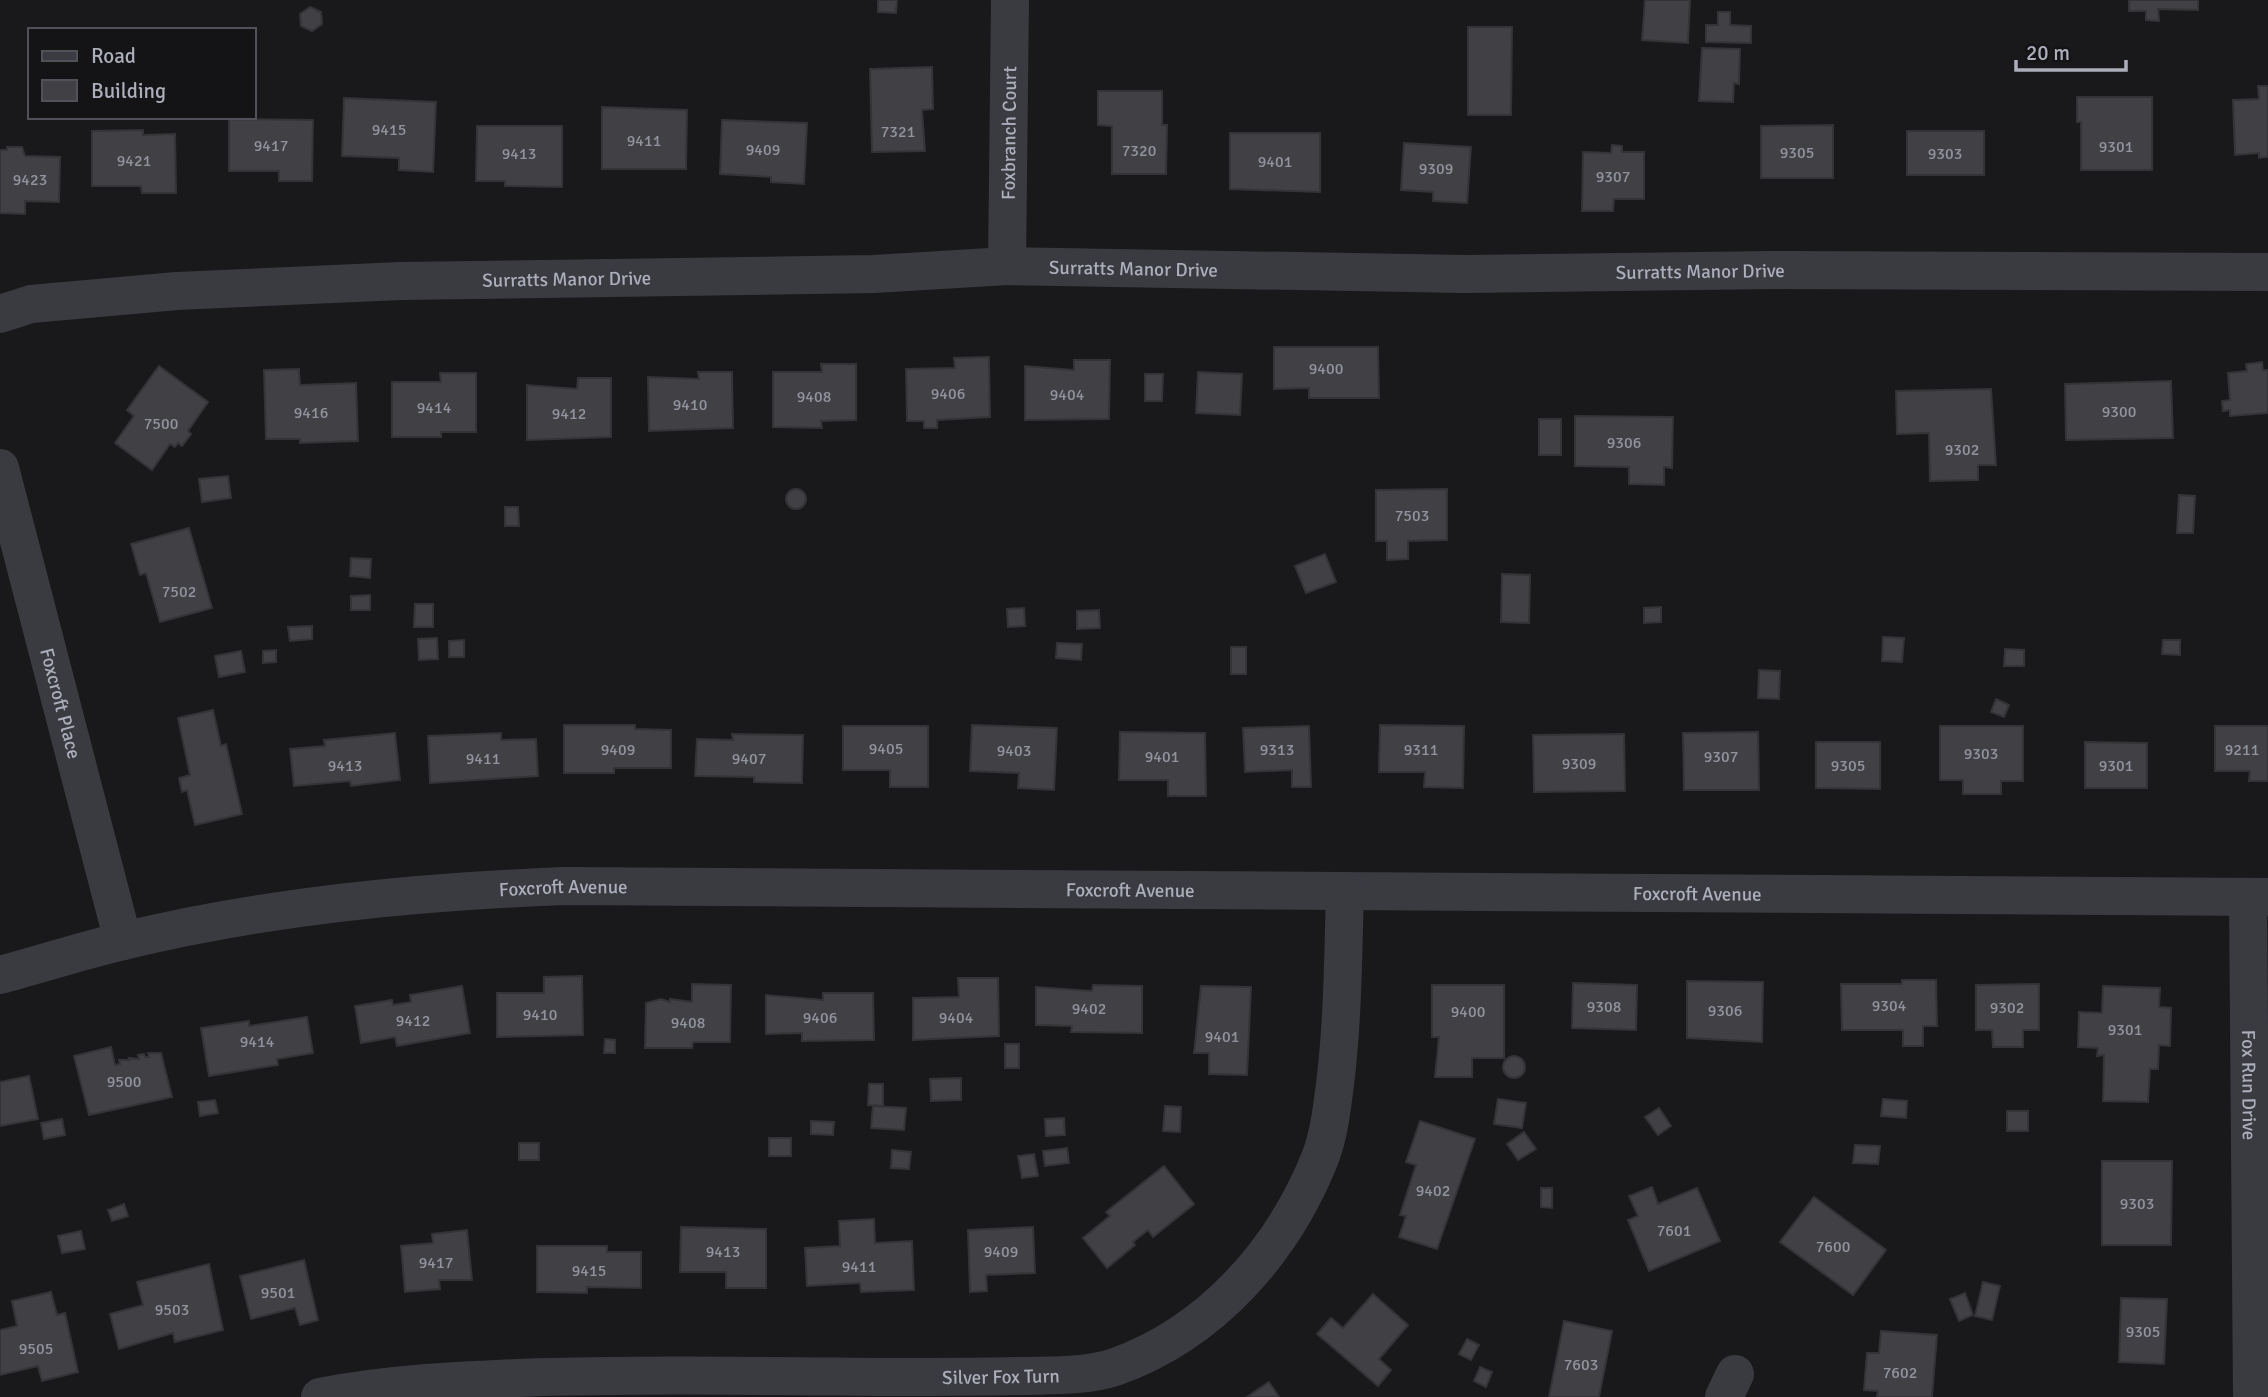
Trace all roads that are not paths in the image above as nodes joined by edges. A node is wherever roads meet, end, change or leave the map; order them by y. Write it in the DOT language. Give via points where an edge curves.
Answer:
graph roads {
  1 [pos="1010,0"];
  2 [pos="1007,266"];
  3 [pos="2268,272"];
  4 [pos="0,314"];
  5 [pos="0,467"];
  6 [pos="1345,892"];
  7 [pos="2258,897"];
  8 [pos="123,941"];
  9 [pos="0,975"];
  10 [pos="320,1397"];
  11 [pos="2252,1397"];
  1 -- 2 [label="street, Foxbranch Court"];
  2 -- 3 [label="street, Surratts Manor Drive" via="1464,274"];
  2 -- 4 [label="street, Surratts Manor Drive" via="874,274 401,281 190,291 31,304"];
  5 -- 8 [label="street, Foxcroft Place"];
  6 -- 7 [label="street, Foxcroft Avenue"];
  6 -- 8 [label="street, Foxcroft Avenue" via="564,886 393,898 207,924"];
  6 -- 10 [label="street, Silver Fox Turn" via="1342,1031 1321,1155 1292,1216 1254,1271 1189,1328 1148,1352 1110,1368 1050,1375 554,1377 468,1380"];
  7 -- 11 [label="street, Fox Run Drive"];
  8 -- 9 [label="street, Foxcroft Avenue"];
}
